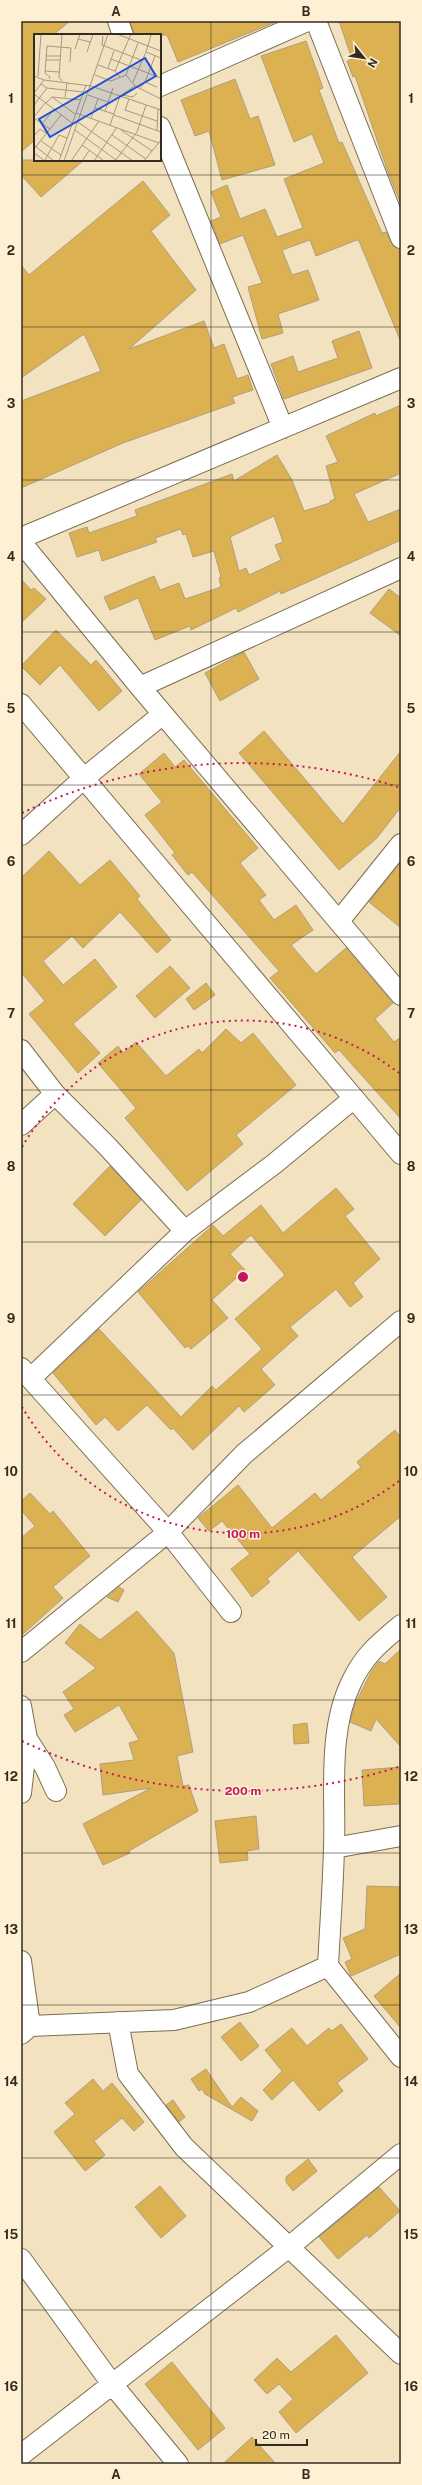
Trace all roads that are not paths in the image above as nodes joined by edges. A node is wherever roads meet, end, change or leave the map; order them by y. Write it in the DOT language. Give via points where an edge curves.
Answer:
graph roads {
  1 [pos="118,21"];
  2 [pos="307,21"];
  3 [pos="316,21"];
  4 [pos="123,34"];
  5 [pos="161,86"];
  6 [pos="161,129"];
  7 [pos="401,238"];
  8 [pos="401,378"];
  9 [pos="284,428"];
  10 [pos="21,538"];
  11 [pos="21,542"];
  12 [pos="401,568"];
  13 [pos="140,687"];
  14 [pos="21,704"];
  15 [pos="163,714"];
  16 [pos="83,779"];
  17 [pos="21,835"];
  18 [pos="401,844"];
  19 [pos="339,921"];
  20 [pos="401,995"];
  21 [pos="21,1050"];
  22 [pos="55,1094"];
  23 [pos="353,1099"];
  24 [pos="21,1125"];
  25 [pos="401,1154"];
  26 [pos="185,1231"];
  27 [pos="401,1321"];
  28 [pos="26,1373"];
  29 [pos="168,1532"];
  30 [pos="232,1612"];
  31 [pos="401,1625"];
  32 [pos="21,1652"];
  33 [pos="21,1706"];
  34 [pos="27,1739"];
  35 [pos="56,1791"];
  36 [pos="21,1793"];
  37 [pos="401,1836"];
  38 [pos="334,1848"];
  39 [pos="21,1961"];
  40 [pos="328,1966"];
  41 [pos="118,2022"];
  42 [pos="26,2030"];
  43 [pos="401,2058"];
  44 [pos="401,2154"];
  45 [pos="288,2247"];
  46 [pos="21,2259"];
  47 [pos="401,2354"];
  48 [pos="112,2384"];
  49 [pos="21,2455"];
  50 [pos="178,2464"];
  1 -- 4 [label="street"];
  2 -- 5 [label="street"];
  3 -- 7 [label="street"];
  6 -- 9 [label="street"];
  8 -- 9 [label="street"];
  9 -- 10 [label="street"];
  11 -- 13 [label="street"];
  12 -- 13 [label="street"];
  13 -- 15 [label="street"];
  14 -- 16 [label="street"];
  15 -- 16 [label="street"];
  15 -- 19 [label="street"];
  16 -- 17 [label="street"];
  16 -- 23 [label="street"];
  18 -- 19 [label="street"];
  19 -- 20 [label="street"];
  21 -- 22 [label="street"];
  22 -- 24 [label="street"];
  22 -- 26 [label="street"];
  23 -- 25 [label="street"];
  23 -- 26 [label="street" via="274,1164"];
  26 -- 28 [label="street"];
  27 -- 29 [label="street" via="244,1454"];
  28 -- 29 [label="street"];
  29 -- 30 [label="street"];
  29 -- 32 [label="street"];
  31 -- 38 [label="street" via="368,1653 351,1682 340,1714 336,1749"];
  33 -- 34 [label="street"];
  34 -- 35 [label="street" via="45,1767"];
  34 -- 36 [label="street"];
  37 -- 38 [label="street"];
  38 -- 40 [label="street"];
  39 -- 42 [label="street"];
  40 -- 41 [label="street" via="249,2002 174,2020"];
  40 -- 43 [label="street"];
  41 -- 42 [label="street"];
  41 -- 45 [label="street" via="128,2074 137,2086 184,2147"];
  44 -- 45 [label="street"];
  45 -- 47 [label="street"];
  45 -- 48 [label="street"];
  46 -- 48 [label="street"];
  48 -- 49 [label="street"];
  48 -- 50 [label="street"];
}
